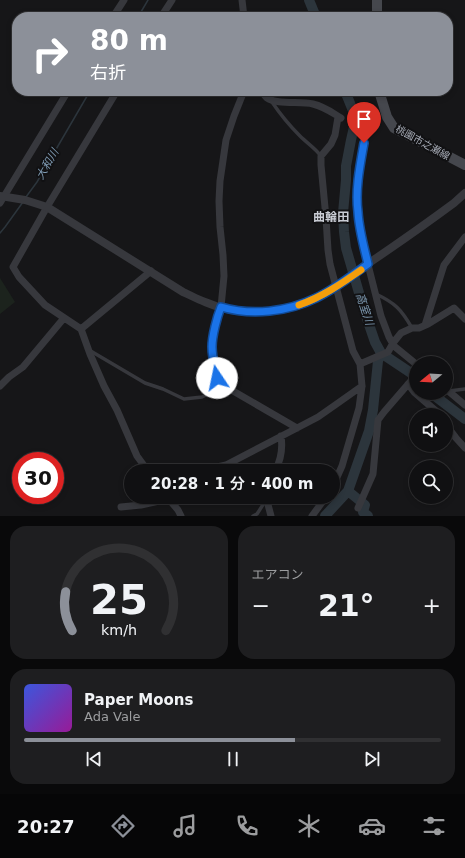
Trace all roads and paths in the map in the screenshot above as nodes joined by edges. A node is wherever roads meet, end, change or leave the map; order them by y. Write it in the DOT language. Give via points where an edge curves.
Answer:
graph roads {
  1 [pos="124,0"];
  2 [pos="172,0"];
  3 [pos="242,0"];
  4 [pos="377,0"];
  5 [pos="117,12"];
  6 [pos="164,12"];
  7 [pos="243,12"];
  8 [pos="377,12"];
  9 [pos="65,96"];
  10 [pos="114,96"];
  11 [pos="242,96"];
  12 [pos="265,96"];
  13 [pos="381,96"];
  14 [pos="271,100"];
  15 [pos="366,132"];
  16 [pos="321,156"];
  17 [pos="465,164"];
  18 [pos="465,193"];
  19 [pos="3,198"];
  20 [pos="45,207"];
  21 [pos="465,237"];
  22 [pos="367,265"];
  23 [pos="151,271"];
  24 [pos="339,285"];
  25 [pos="375,294"];
  26 [pos="221,307"];
  27 [pos="64,318"];
  28 [pos="465,319"];
  29 [pos="425,325"];
  30 [pos="412,328"];
  31 [pos="81,329"];
  32 [pos="393,343"];
  33 [pos="88,349"];
  34 [pos="409,358"];
  35 [pos="363,363"];
  36 [pos="409,383"];
  37 [pos="221,384"];
  38 [pos="0,386"];
  39 [pos="362,386"];
  40 [pos="465,389"];
  41 [pos="453,390"];
  42 [pos="453,395"];
  43 [pos="423,400"];
  44 [pos="465,405"];
  45 [pos="433,408"];
  46 [pos="296,428"];
  47 [pos="453,434"];
  48 [pos="281,436"];
  49 [pos="465,448"];
  50 [pos="143,464"];
  51 [pos="228,464"];
  52 [pos="278,464"];
  53 [pos="340,470"];
  54 [pos="144,504"];
  55 [pos="173,504"];
  56 [pos="263,504"];
  57 [pos="268,504"];
  58 [pos="321,504"];
  59 [pos="121,507"];
  60 [pos="358,508"];
  61 [pos="181,516"];
  62 [pos="253,516"];
  63 [pos="271,516"];
  64 [pos="312,516"];
  1 -- 5 [label="street"];
  2 -- 6 [label="street"];
  3 -- 7 [label="street"];
  4 -- 8 [label="main road"];
  9 -- 19 [label="street"];
  10 -- 20 [label="street"];
  11 -- 26 [label="street" via="226,140 220,181 224,276"];
  12 -- 14 [label="street"];
  13 -- 17 [label="main road, 桃園市之瀬線" via="387,117 394,128"];
  14 -- 16 [label="lane" via="300,136"];
  14 -- 16 [label="street" via="314,104 340,117 331,144"];
  15 -- 22 [label="street" via="360,166 357,210"];
  16 -- 24 [label="street" via="328,250 330,264"];
  18 -- 22 [label="street"];
  19 -- 20 [label="street" via="25,200"];
  20 -- 23 [label="street"];
  20 -- 27 [label="street" via="13,267 45,305"];
  21 -- 29 [label="street" via="444,265"];
  22 -- 24 [label="street"];
  22 -- 25 [label="street"];
  23 -- 26 [label="street" via="183,292"];
  23 -- 31 [label="street"];
  24 -- 26 [label="street" via="317,298 284,309 244,311"];
  24 -- 35 [label="street" via="353,351"];
  25 -- 30 [label="lane" via="398,307"];
  25 -- 32 [label="street"];
  26 -- 37 [label="street" via="212,346 217,378"];
  27 -- 31 [label="street"];
  27 -- 38 [label="street" via="22,367"];
  28 -- 29 [label="street" via="454,308"];
  29 -- 30 [label="street"];
  30 -- 32 [label="street" via="401,334"];
  31 -- 33 [label="street"];
  32 -- 34 [label="street"];
  32 -- 35 [label="street" via="388,352"];
  33 -- 37 [label="lane" via="145,383 184,399 202,397"];
  33 -- 50 [label="street"];
  35 -- 39 [label="street"];
  36 -- 60 [label="street" via="378,420 373,474"];
  37 -- 46 [label="street"];
  39 -- 46 [label="street" via="318,417"];
  39 -- 53 [label="street" via="359,408"];
  40 -- 41 [label="lane"];
  42 -- 44 [label="street"];
  43 -- 45 [label="street"];
  46 -- 48 [label="street"];
  47 -- 49 [label="street"];
  48 -- 51 [label="street"];
  48 -- 52 [label="street" via="282,453"];
  54 -- 59 [label="street"];
  55 -- 61 [label="street"];
  56 -- 62 [label="lane"];
  57 -- 63 [label="street"];
  58 -- 64 [label="street"];
}
